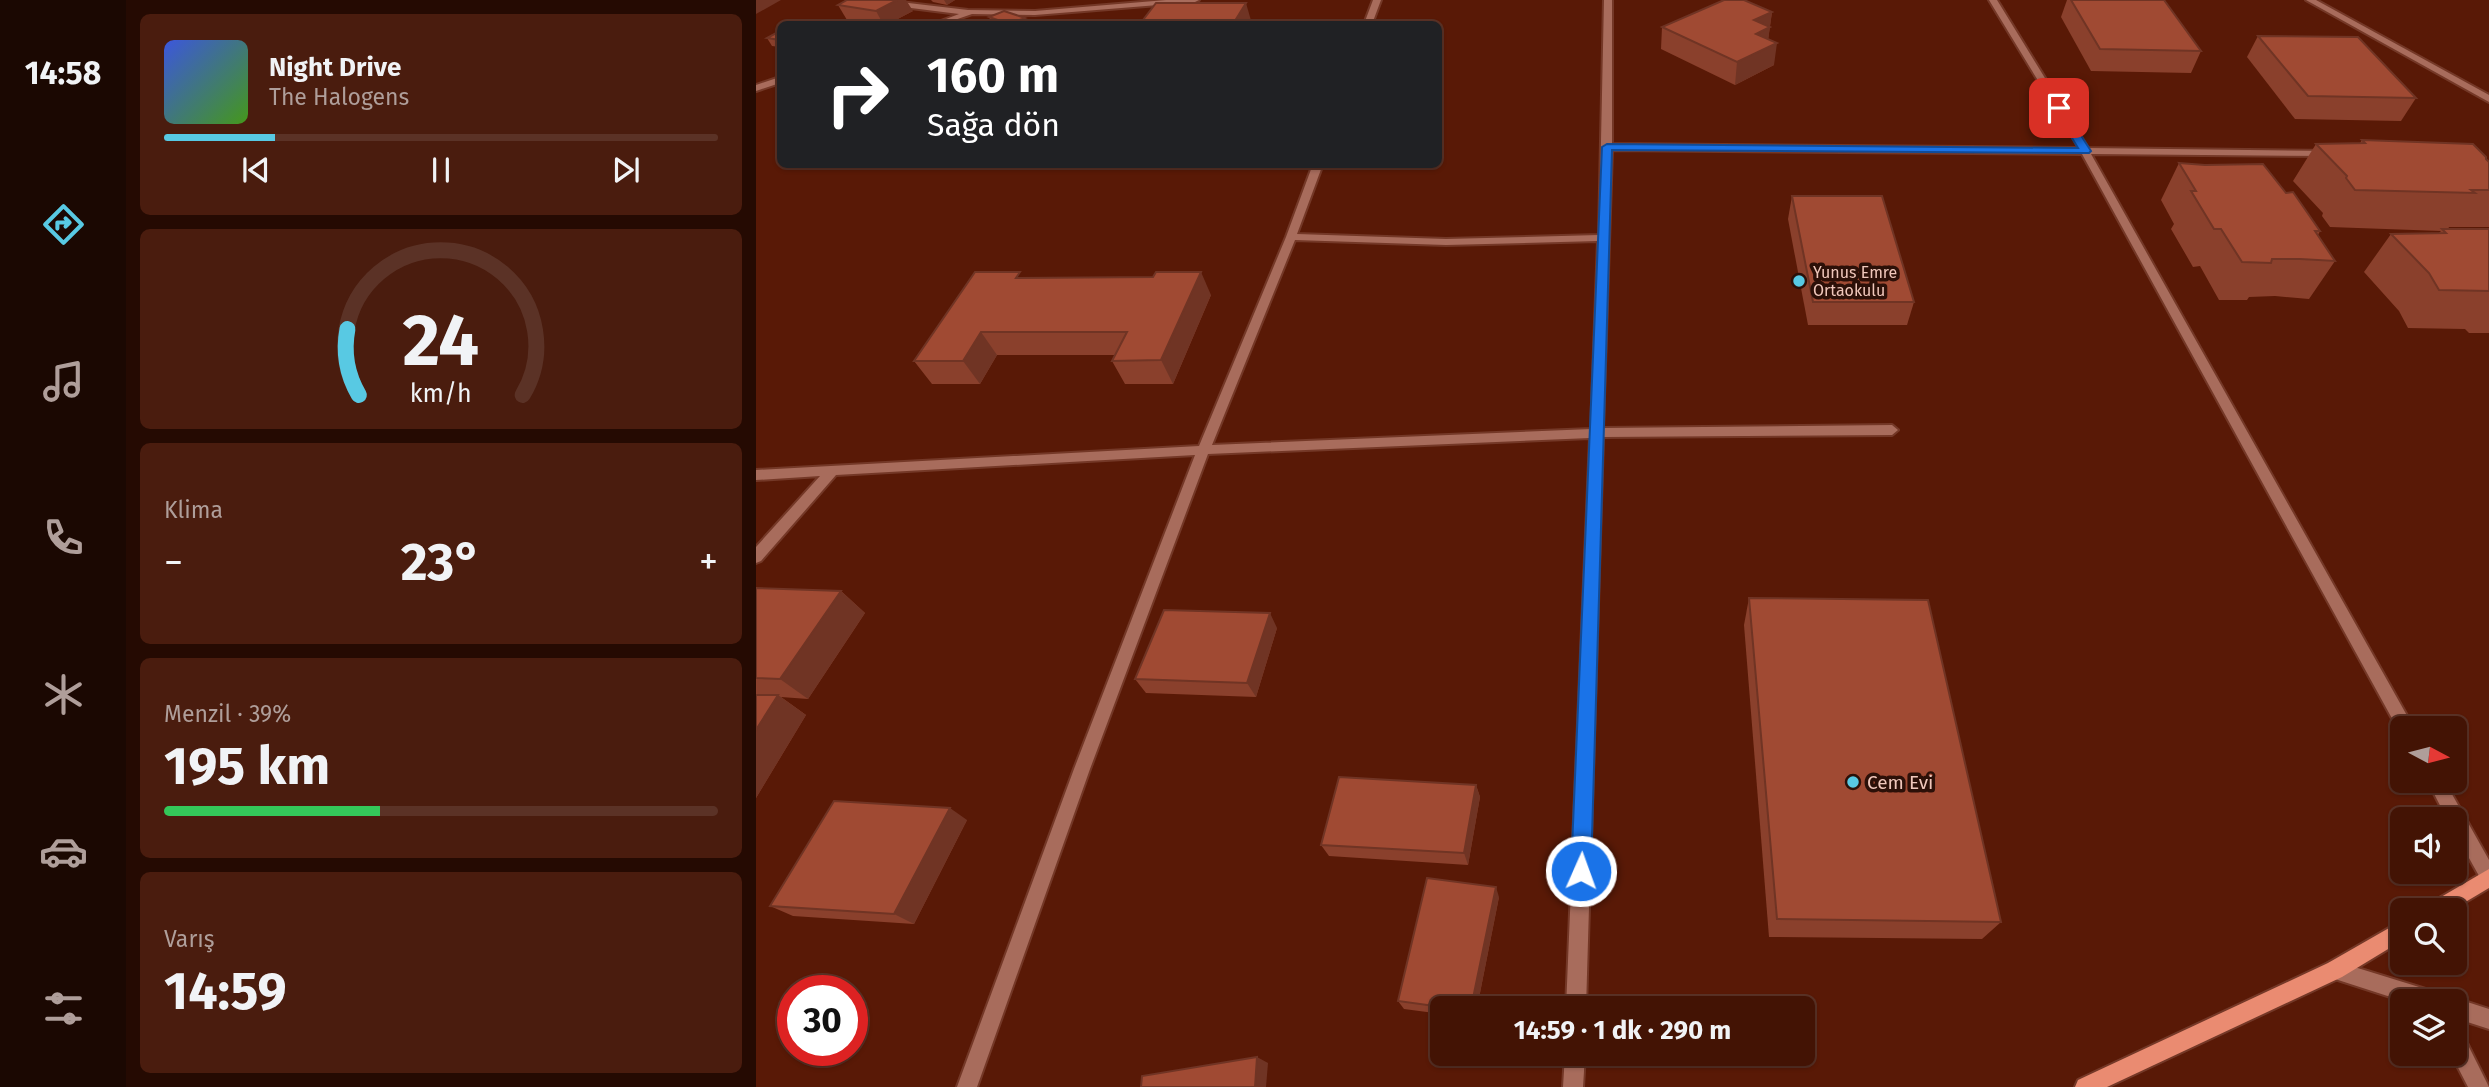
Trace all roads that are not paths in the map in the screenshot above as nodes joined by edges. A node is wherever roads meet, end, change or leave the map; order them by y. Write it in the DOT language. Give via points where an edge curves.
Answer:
graph roads {
  1 [pos="863,0"];
  2 [pos="1195,0"];
  3 [pos="1377,0"];
  4 [pos="1608,0"];
  5 [pos="1993,0"];
  6 [pos="2310,0"];
  7 [pos="971,12"];
  8 [pos="946,21"];
  9 [pos="1369,21"];
  10 [pos="777,81"];
  11 [pos="756,88"];
  12 [pos="2489,99"];
  13 [pos="1607,147"];
  14 [pos="2085,151"];
  15 [pos="2344,154"];
  16 [pos="1317,168"];
  17 [pos="1293,237"];
  18 [pos="1604,238"];
  19 [pos="1892,430"];
  20 [pos="1596,433"];
  21 [pos="1203,450"];
  22 [pos="831,473"];
  23 [pos="756,475"];
  24 [pos="756,557"];
  25 [pos="2399,716"];
  26 [pos="2442,793"];
  27 [pos="2489,878"];
  28 [pos="2455,898"];
  29 [pos="2390,937"];
  30 [pos="2335,970"];
  31 [pos="2394,989"];
  32 [pos="1576,996"];
  33 [pos="2467,1012"];
  34 [pos="2489,1018"];
  35 [pos="2467,1064"];
  36 [pos="1574,1066"];
  37 [pos="967,1087"];
  38 [pos="1573,1087"];
  39 [pos="2085,1087"];
  40 [pos="2479,1087"];
  1 -- 7 [label="street"];
  2 -- 7 [label="street" via="1035,13"];
  3 -- 9 [label="street"];
  4 -- 13 [label="street"];
  5 -- 14 [label="street"];
  6 -- 12 [label="street"];
  7 -- 8 [label="street"];
  10 -- 11 [label="street"];
  13 -- 14 [label="street"];
  13 -- 18 [label="street"];
  14 -- 15 [label="street"];
  14 -- 25 [label="street"];
  16 -- 17 [label="street"];
  17 -- 18 [label="street" via="1447,242"];
  17 -- 21 [label="street"];
  18 -- 20 [label="street"];
  19 -- 20 [label="street"];
  20 -- 21 [label="street"];
  20 -- 32 [label="street"];
  21 -- 22 [label="street"];
  21 -- 37 [label="street" via="1057,831"];
  22 -- 23 [label="street"];
  22 -- 24 [label="street"];
  26 -- 27 [label="street"];
  27 -- 28 [label="street"];
  29 -- 30 [label="street"];
  30 -- 31 [label="street"];
  30 -- 39 [label="street"];
  33 -- 34 [label="street"];
  35 -- 40 [label="street"];
  36 -- 38 [label="street"];
}
